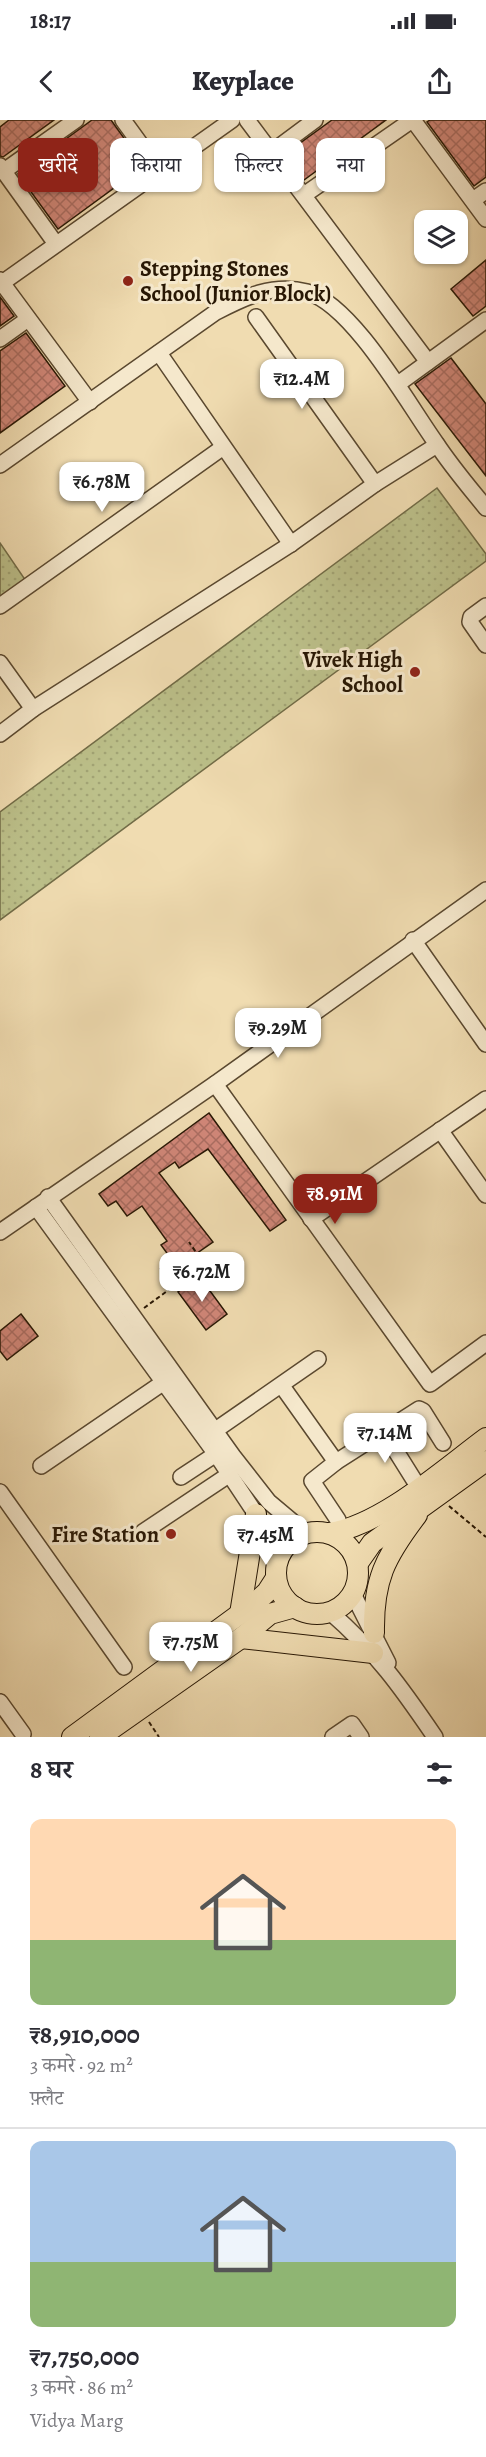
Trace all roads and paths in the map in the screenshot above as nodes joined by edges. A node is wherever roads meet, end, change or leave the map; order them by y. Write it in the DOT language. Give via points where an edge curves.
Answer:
graph roads {
  1 [pos="76,120"];
  2 [pos="123,120"];
  3 [pos="231,120"];
  4 [pos="247,120"];
  5 [pos="315,120"];
  6 [pos="412,120"];
  7 [pos="136,138"];
  8 [pos="261,138"];
  9 [pos="291,138"];
  10 [pos="202,141"];
  11 [pos="2,168"];
  12 [pos="486,191"];
  13 [pos="130,192"];
  14 [pos="302,192"];
  15 [pos="304,195"];
  16 [pos="472,200"];
  17 [pos="486,219"];
  18 [pos="56,244"];
  19 [pos="1,281"];
  20 [pos="256,317"];
  21 [pos="28,318"];
  22 [pos="485,324"];
  23 [pos="0,339"];
  24 [pos="159,353"];
  25 [pos="428,362"];
  26 [pos="398,384"];
  27 [pos="90,402"];
  28 [pos="436,445"];
  29 [pos="222,448"];
  30 [pos="0,465"];
  31 [pos="375,484"];
  32 [pos="486,508"];
  33 [pos="291,544"];
  34 [pos="0,606"];
  35 [pos="486,606"];
  36 [pos="486,645"];
  37 [pos="0,663"];
  38 [pos="33,709"];
  39 [pos="0,734"];
  40 [pos="486,890"];
  41 [pos="413,940"];
  42 [pos="486,1044"];
  43 [pos="215,1084"];
  44 [pos="486,1100"];
  45 [pos="441,1130"];
  46 [pos="486,1195"];
  47 [pos="42,1202"];
  48 [pos="311,1219"];
  49 [pos="0,1232"];
  50 [pos="189,1242"];
  51 [pos="160,1268"];
  52 [pos="174,1286"];
  53 [pos="132,1316"];
  54 [pos="486,1343"];
  55 [pos="318,1359"];
  56 [pos="164,1382"];
  57 [pos="282,1386"];
  58 [pos="384,1432"];
  59 [pos="210,1435"];
  60 [pos="486,1438"];
  61 [pos="443,1443"];
  62 [pos="216,1454"];
  63 [pos="486,1461"];
  64 [pos="336,1462"];
  65 [pos="41,1466"];
  66 [pos="230,1474"];
  67 [pos="181,1477"];
  68 [pos="414,1480"];
  69 [pos="0,1492"];
  70 [pos="426,1503"];
  71 [pos="448,1506"];
  72 [pos="256,1514"];
  73 [pos="334,1527"];
  74 [pos="143,1532"];
  75 [pos="306,1533"];
  76 [pos="486,1537"];
  77 [pos="281,1552"];
  78 [pos="358,1563"];
  79 [pos="276,1578"];
  80 [pos="353,1594"];
  81 [pos="295,1607"];
  82 [pos="330,1612"];
  83 [pos="240,1614"];
  84 [pos="241,1638"];
  85 [pos="374,1643"];
  86 [pos="124,1667"];
  87 [pos="0,1702"];
  88 [pos="22,1734"];
  89 [pos="72,1737"];
  90 [pos="100,1737"];
  91 [pos="335,1737"];
  92 [pos="361,1737"];
  93 [pos="435,1737"];
  1 -- 11 [label="street"];
  2 -- 7 [label="street"];
  3 -- 10 [label="street"];
  4 -- 8 [label="street"];
  5 -- 9 [label="street"];
  6 -- 15 [label="street"];
  6 -- 16 [label="street"];
  11 -- 18 [label="street"];
  12 -- 16 [label="street"];
  13 -- 18 [label="street"];
  14 -- 15 [label="street"];
  15 -- 25 [label="street"];
  16 -- 17 [label="street"];
  18 -- 19 [label="street"];
  19 -- 21 [label="street"];
  20 -- 31 [label="street"];
  21 -- 23 [label="street"];
  21 -- 27 [label="street"];
  22 -- 25 [label="street"];
  24 -- 26 [label="street" via="216,312 251,293 278,289 308,292 344,315"];
  24 -- 27 [label="street"];
  24 -- 29 [label="street"];
  25 -- 26 [label="street"];
  26 -- 28 [label="street"];
  27 -- 30 [label="street"];
  28 -- 31 [label="street"];
  28 -- 32 [label="street"];
  29 -- 33 [label="street"];
  29 -- 34 [label="street"];
  31 -- 33 [label="street"];
  33 -- 38 [label="street"];
  35 -- 36 [label="street" via="470,622"];
  37 -- 38 [label="street"];
  38 -- 39 [label="street"];
  40 -- 41 [label="street"];
  41 -- 42 [label="street"];
  41 -- 43 [label="street"];
  43 -- 47 [label="street"];
  43 -- 48 [label="street"];
  44 -- 45 [label="street"];
  45 -- 46 [label="street"];
  45 -- 48 [label="street"];
  47 -- 49 [label="street"];
  47 -- 53 [label="street"];
  47 -- 56 [label="street"];
  48 -- 54 [label="street" via="430,1384"];
  50 -- 52 [label="path" via="204,1264"];
  51 -- 52 [label="path"];
  52 -- 53 [label="path"];
  53 -- 59 [label="street"];
  55 -- 57 [label="street"];
  56 -- 59 [label="street"];
  56 -- 65 [label="street"];
  57 -- 59 [label="street"];
  57 -- 64 [label="street"];
  58 -- 61 [label="street" via="419,1409"];
  58 -- 64 [label="street"];
  58 -- 68 [label="street"];
  59 -- 62 [label="street"];
  59 -- 75 [label="street" via="269,1502"];
  60 -- 73 [label="main road" via="361,1525"];
  62 -- 66 [label="street"];
  62 -- 67 [label="street"];
  63 -- 70 [label="main road"];
  64 -- 73 [label="street" via="312,1481"];
  66 -- 72 [label="street"];
  66 -- 74 [label="street"];
  69 -- 86 [label="street"];
  70 -- 78 [label="main road" via="372,1543"];
  70 -- 85 [label="main road" via="380,1572 374,1602"];
  71 -- 76 [label="path"];
  72 -- 77 [label="street"];
  72 -- 83 [label="main road"];
  73 -- 75 [label="main road"];
  73 -- 78 [label="main road"];
  75 -- 77 [label="main road" via="291,1540"];
  77 -- 79 [label="main road"];
  78 -- 80 [label="main road"];
  79 -- 81 [label="main road" via="285,1598"];
  79 -- 83 [label="main road" via="267,1592"];
  80 -- 82 [label="main road"];
  80 -- 85 [label="street"];
  81 -- 82 [label="main road" via="312,1614"];
  81 -- 84 [label="main road" via="270,1614"];
  82 -- 85 [label="street"];
  83 -- 89 [label="main road"];
  84 -- 85 [label="main road"];
  84 -- 90 [label="main road"];
  85 -- 93 [label="street"];
  87 -- 88 [label="street"];
  91 -- 92 [label="street" via="352,1724"];
}
